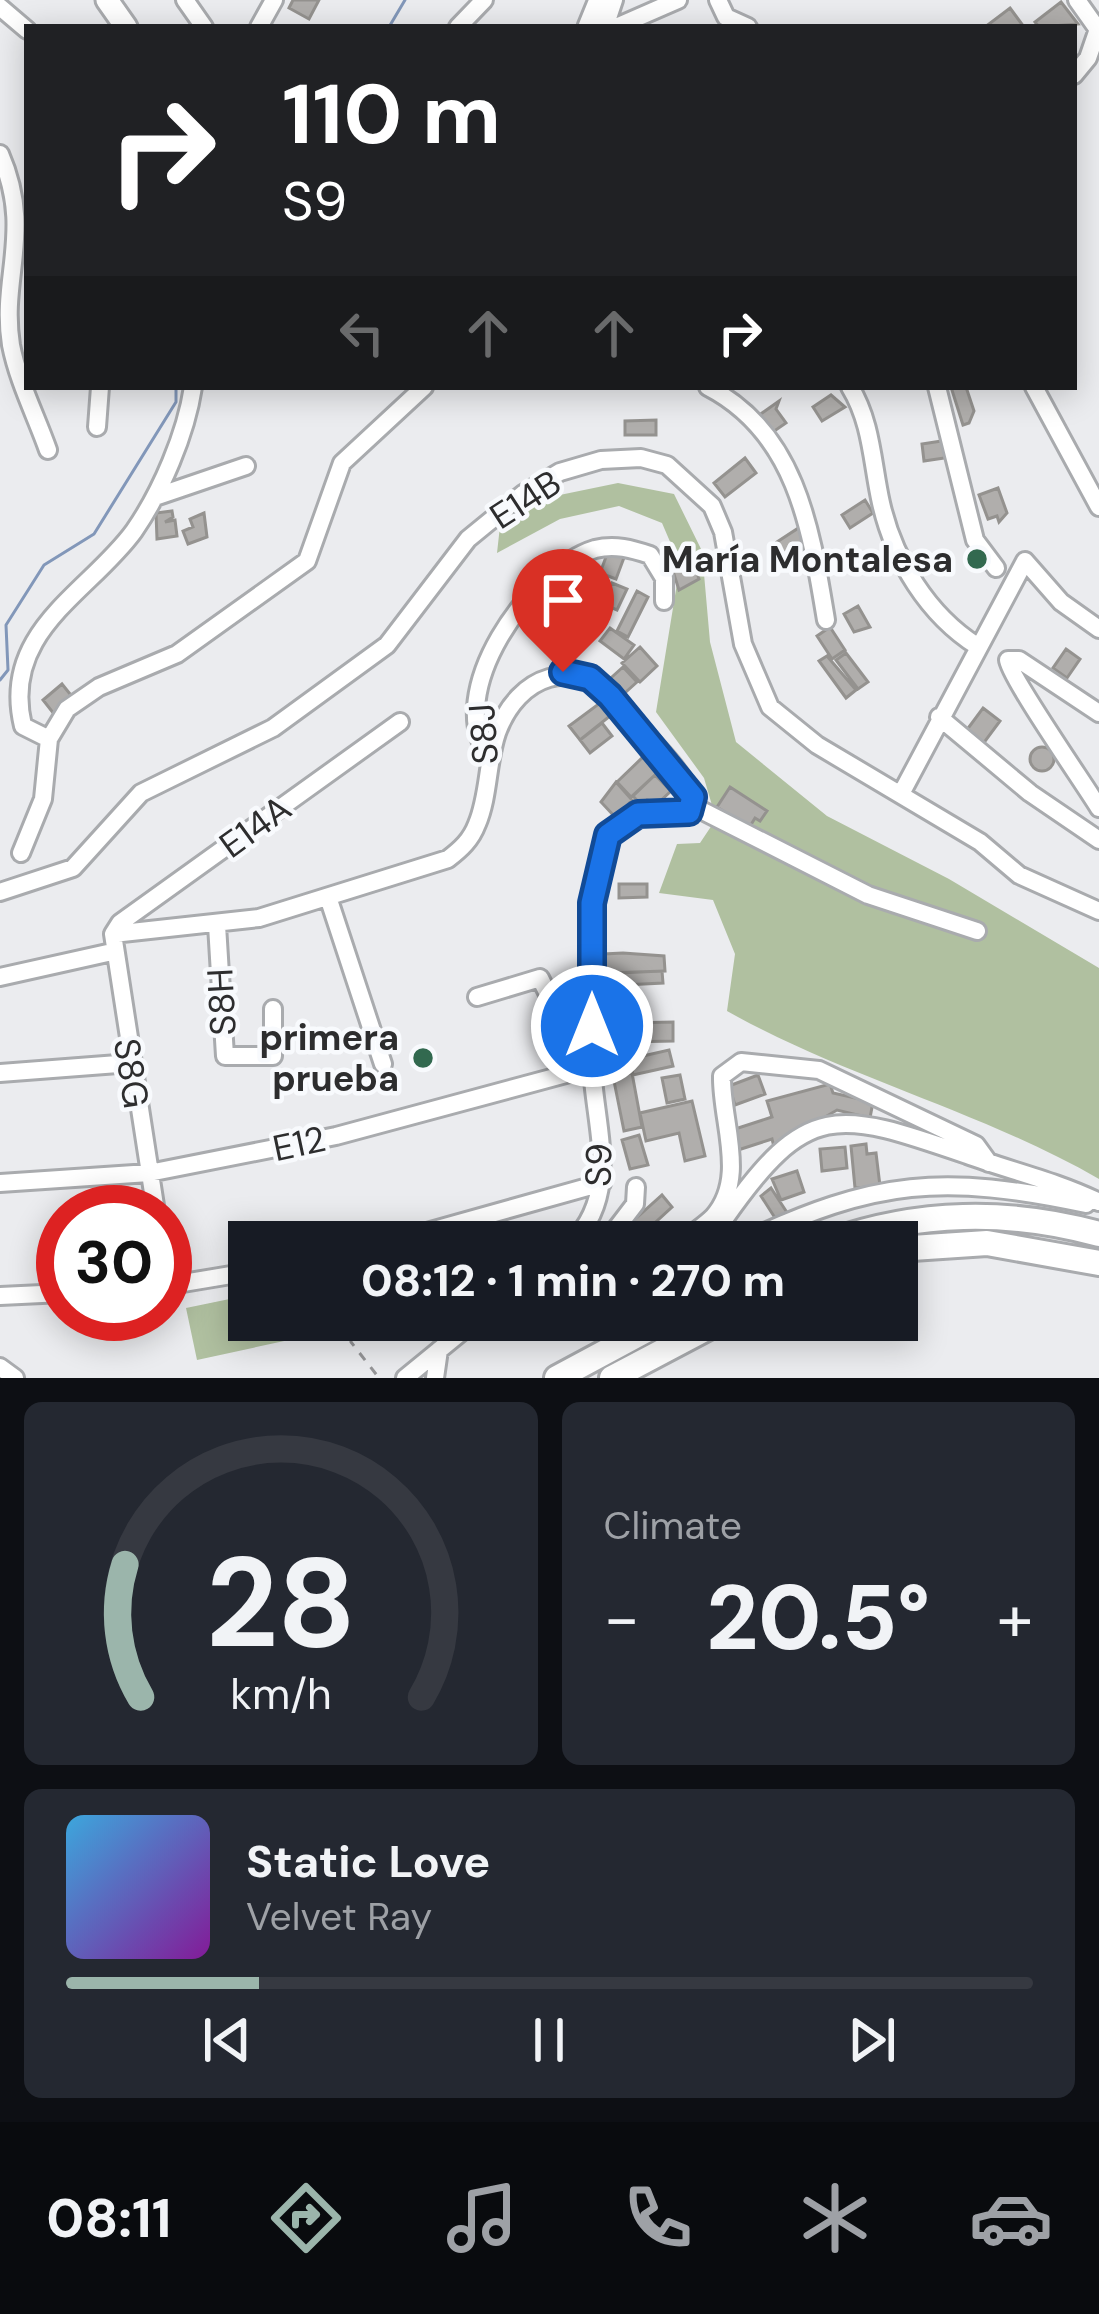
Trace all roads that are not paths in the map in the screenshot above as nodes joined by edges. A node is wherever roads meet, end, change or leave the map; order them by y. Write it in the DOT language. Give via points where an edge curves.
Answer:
graph roads {
  1 [pos="484,0"];
  2 [pos="678,0"];
  3 [pos="1077,0"];
  4 [pos="0,7"];
  5 [pos="461,24"];
  6 [pos="623,24"];
  7 [pos="24,27"];
  8 [pos="1098,30"];
  9 [pos="1077,71"];
  10 [pos="0,154"];
  11 [pos="24,383"];
  12 [pos="26,390"];
  13 [pos="100,390"];
  14 [pos="192,390"];
  15 [pos="421,390"];
  16 [pos="712,390"];
  17 [pos="851,390"];
  18 [pos="939,390"];
  19 [pos="1036,390"];
  20 [pos="97,427"];
  21 [pos="48,450"];
  22 [pos="247,466"];
  23 [pos="1096,496"];
  24 [pos="155,497"];
  25 [pos="996,568"];
  26 [pos="664,601"];
  27 [pos="826,620"];
  28 [pos="1099,629"];
  29 [pos="977,646"];
  30 [pos="1099,713"];
  31 [pos="939,717"];
  32 [pos="400,722"];
  33 [pos="49,739"];
  34 [pos="490,758"];
  35 [pos="902,792"];
  36 [pos="691,797"];
  37 [pos="1099,808"];
  38 [pos="1099,840"];
  39 [pos="21,853"];
  40 [pos="0,892"];
  41 [pos="328,897"];
  42 [pos="1099,911"];
  43 [pos="217,925"];
  44 [pos="976,931"];
  45 [pos="112,943"];
  46 [pos="0,977"];
  47 [pos="477,997"];
  48 [pos="273,1009"];
  49 [pos="131,1063"];
  50 [pos="382,1064"];
  51 [pos="592,1067"];
  52 [pos="571,1072"];
  53 [pos="0,1073"];
  54 [pos="989,1163"];
  55 [pos="149,1174"];
  56 [pos="602,1183"];
  57 [pos="0,1184"];
  58 [pos="151,1185"];
  59 [pos="636,1187"];
  60 [pos="1099,1204"];
  61 [pos="466,1221"];
  62 [pos="590,1221"];
  63 [pos="621,1221"];
  64 [pos="708,1221"];
  65 [pos="723,1221"];
  66 [pos="799,1221"];
  67 [pos="897,1221"];
  68 [pos="1099,1234"];
  69 [pos="918,1248"];
  70 [pos="1099,1263"];
  71 [pos="228,1276"];
  72 [pos="192,1282"];
  73 [pos="36,1294"];
  74 [pos="0,1296"];
  75 [pos="450,1341"];
  76 [pos="615,1341"];
  77 [pos="624,1341"];
  78 [pos="683,1341"];
  79 [pos="612,1347"];
  80 [pos="439,1350"];
  81 [pos="0,1367"];
  82 [pos="408,1376"];
  83 [pos="15,1378"];
  84 [pos="435,1378"];
  85 [pos="557,1378"];
  86 [pos="613,1378"];
  1 -- 5 [label="street"];
  2 -- 6 [label="street"];
  3 -- 8 [label="street"];
  4 -- 7 [label="street"];
  8 -- 9 [label="street"];
  10 -- 11 [label="street" via="13,184 18,238 10,344"];
  12 -- 21 [label="street"];
  13 -- 20 [label="street"];
  14 -- 24 [label="street"];
  15 -- 33 [label="street" via="342,463 307,561 177,655 83,698"];
  16 -- 27 [label="street" via="756,422 799,488"];
  17 -- 29 [label="street" via="867,422 889,531 947,627"];
  18 -- 25 [label="street" via="975,540"];
  19 -- 23 [label="street"];
  22 -- 24 [label="street"];
  24 -- 33 [label="street" via="131,535 46,614 27,649 16,707 22,726"];
  26 -- 34 [label="street, S8J" via="664,578 650,555 622,547 594,550 534,593 484,664 478,734"];
  28 -- 29 [label="street" via="1025,561"];
  29 -- 31 [label="street"];
  30 -- 37 [label="street" via="1008,660"];
  31 -- 35 [label="street"];
  31 -- 38 [label="street"];
  32 -- 45 [label="street, E14A" via="120,923"];
  33 -- 39 [label="street" via="44,799"];
  34 -- 36 [label="street" via="518,702 563,672 590,678 610,696"];
  34 -- 41 [label="street, S8J" via="479,822 466,845 448,859"];
  35 -- 40 [label="street, E14B" via="842,762 770,707 743,644 723,532 692,484 641,458 602,460 560,472 493,517 387,645 303,708 141,793 73,868"];
  35 -- 42 [label="street, E14B" via="1019,875"];
  36 -- 44 [label="street" via="868,895"];
  36 -- 51 [label="street, S9" via="679,814 638,814 608,835 592,903"];
  41 -- 43 [label="street, S8J"];
  41 -- 50 [label="street"];
  43 -- 45 [label="street, S8J"];
  43 -- 48 [label="street, S8H" via="225,1056 273,1055"];
  45 -- 46 [label="street, S8J"];
  45 -- 49 [label="street, S8G"];
  47 -- 52 [label="street" via="540,977 561,1021"];
  49 -- 53 [label="street"];
  49 -- 55 [label="street, S8G"];
  51 -- 52 [label="street, E12"];
  51 -- 56 [label="street, S9"];
  52 -- 55 [label="street, E12" via="335,1136"];
  54 -- 60 [label="street"];
  54 -- 64 [label="street" via="976,1145 819,1070 741,1062 722,1076 731,1160 725,1198"];
  54 -- 65 [label="street" via="872,1123 836,1124 776,1152"];
  55 -- 57 [label="street, E12"];
  55 -- 58 [label="street, S8G"];
  56 -- 61 [label="street"];
  56 -- 62 [label="street, S9"];
  59 -- 63 [label="street"];
  60 -- 66 [label="street" via="947,1184 878,1191"];
  67 -- 68 [label="highway" via="1051,1223"];
  69 -- 70 [label="highway" via="987,1243"];
  71 -- 72 [label="street"];
  73 -- 74 [label="street"];
  75 -- 80 [label="street"];
  76 -- 79 [label="street"];
  77 -- 79 [label="highway"];
  78 -- 86 [label="highway"];
  79 -- 85 [label="highway"];
  80 -- 82 [label="street"];
  80 -- 84 [label="street"];
  81 -- 83 [label="street"];
}
